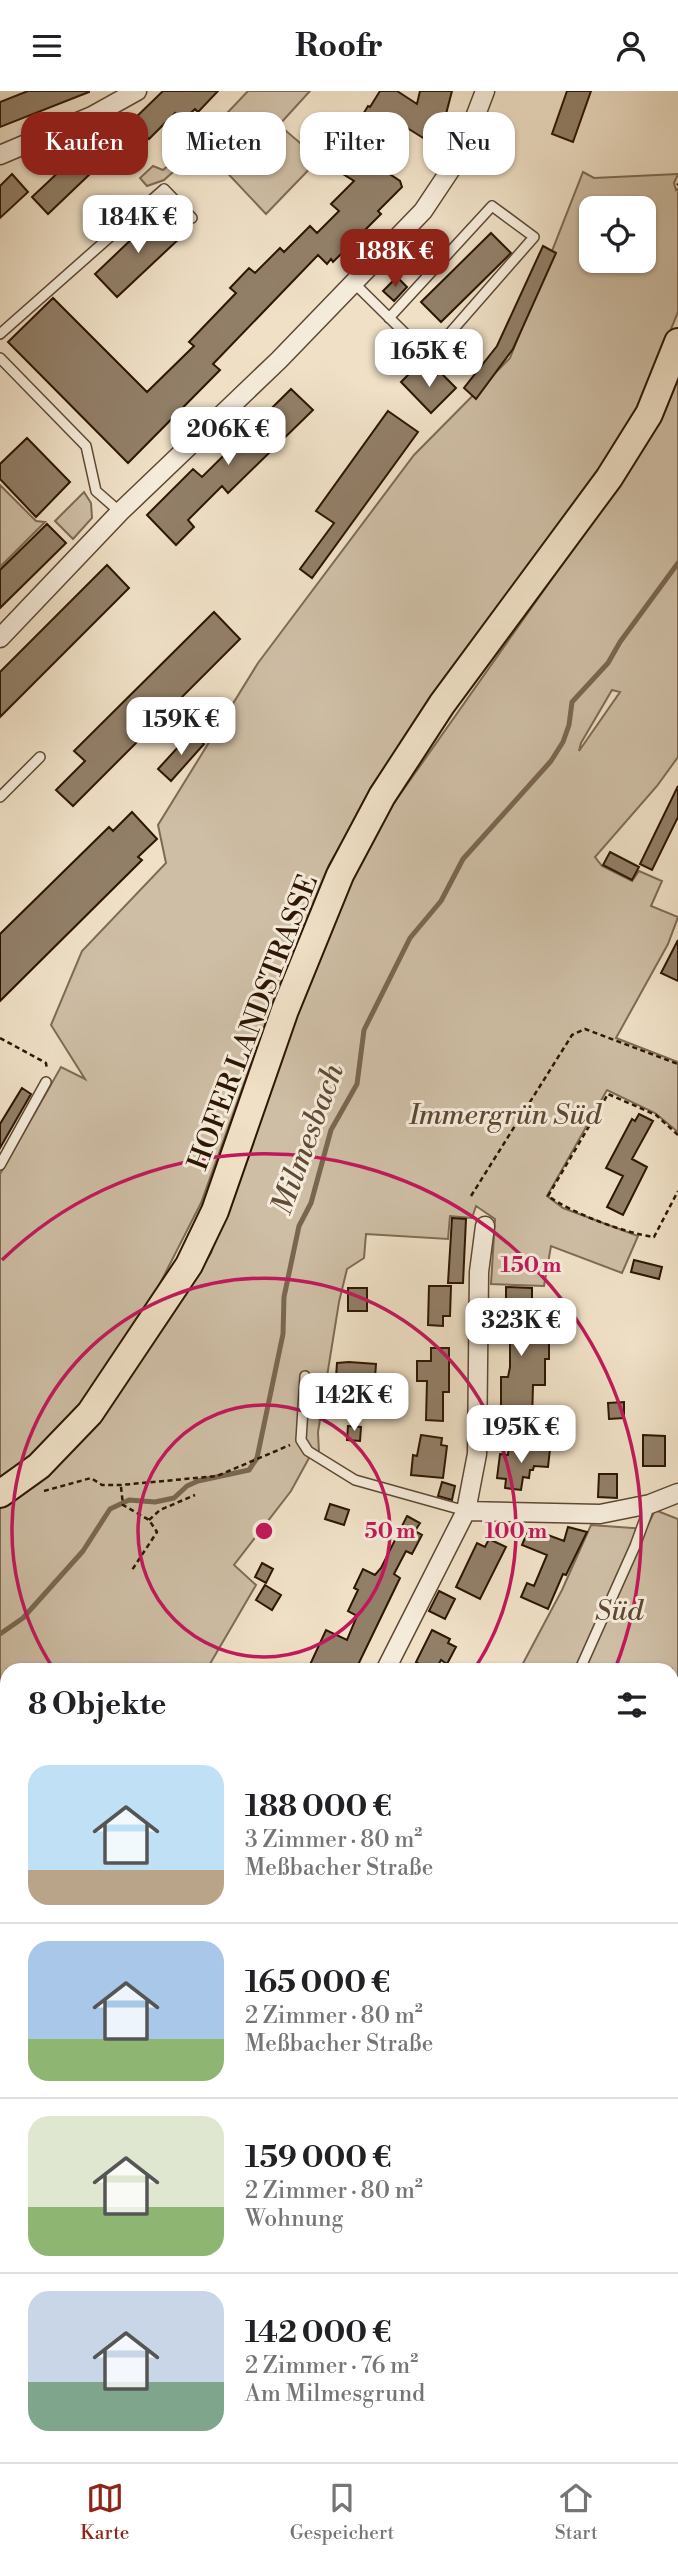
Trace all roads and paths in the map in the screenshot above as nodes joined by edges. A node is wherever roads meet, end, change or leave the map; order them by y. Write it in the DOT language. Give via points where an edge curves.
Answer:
graph roads {
  1 [pos="136,91"];
  2 [pos="485,91"];
  3 [pos="0,155"];
  4 [pos="192,218"];
  5 [pos="354,283"];
  6 [pos="389,318"];
  7 [pos="0,334"];
  8 [pos="678,342"];
  9 [pos="0,358"];
  10 [pos="120,512"];
  11 [pos="0,638"];
  12 [pos="40,757"];
  13 [pos="0,797"];
  14 [pos="0,1038"];
  15 [pos="678,1064"];
  16 [pos="46,1082"];
  17 [pos="678,1135"];
  18 [pos="0,1165"];
  19 [pos="678,1191"];
  20 [pos="471,1196"];
  21 [pos="485,1226"];
  22 [pos="305,1376"];
  23 [pos="276,1451"];
  24 [pos="121,1485"];
  25 [pos="678,1493"];
  26 [pos="34,1494"];
  27 [pos="0,1495"];
  28 [pos="195,1495"];
  29 [pos="650,1504"];
  30 [pos="466,1511"];
  31 [pos="149,1520"];
  32 [pos="132,1570"];
  33 [pos="389,1663"];
  34 [pos="583,1663"];
  1 -- 3 [label="street" via="92,116"];
  2 -- 5 [label="street" via="461,154 423,211"];
  4 -- 7 [label="lane" via="164,189"];
  5 -- 6 [label="lane"];
  5 -- 10 [label="street"];
  6 -- 6 [label="lane" via="429,357 534,237 492,206"];
  8 -- 27 [label="main road, HOFER LANDSTRASSE" via="649,414 609,478 442,704 382,796 340,875 285,1010 215,1211 189,1265 90,1413 39,1466"];
  9 -- 10 [label="lane" via="86,446 96,491"];
  10 -- 11 [label="street"];
  12 -- 13 [label="lane"];
  14 -- 16 [label="path" via="46,1062"];
  15 -- 20 [label="path" via="585,1029 572,1035"];
  16 -- 18 [label="lane"];
  17 -- 19 [label="path" via="656,1115 608,1094 548,1196 563,1207 654,1237"];
  21 -- 30 [label="street" via="479,1272 477,1454"];
  22 -- 30 [label="lane" via="301,1440 308,1451 355,1480"];
  23 -- 24 [label="path" via="217,1476"];
  24 -- 26 [label="path" via="102,1485 91,1478"];
  24 -- 31 [label="path" via="123,1505"];
  25 -- 29 [label="street"];
  28 -- 31 [label="path" via="160,1510"];
  29 -- 30 [label="street" via="600,1514"];
  29 -- 34 [label="lane"];
  30 -- 33 [label="street"];
  31 -- 32 [label="path" via="157,1532"];
}
